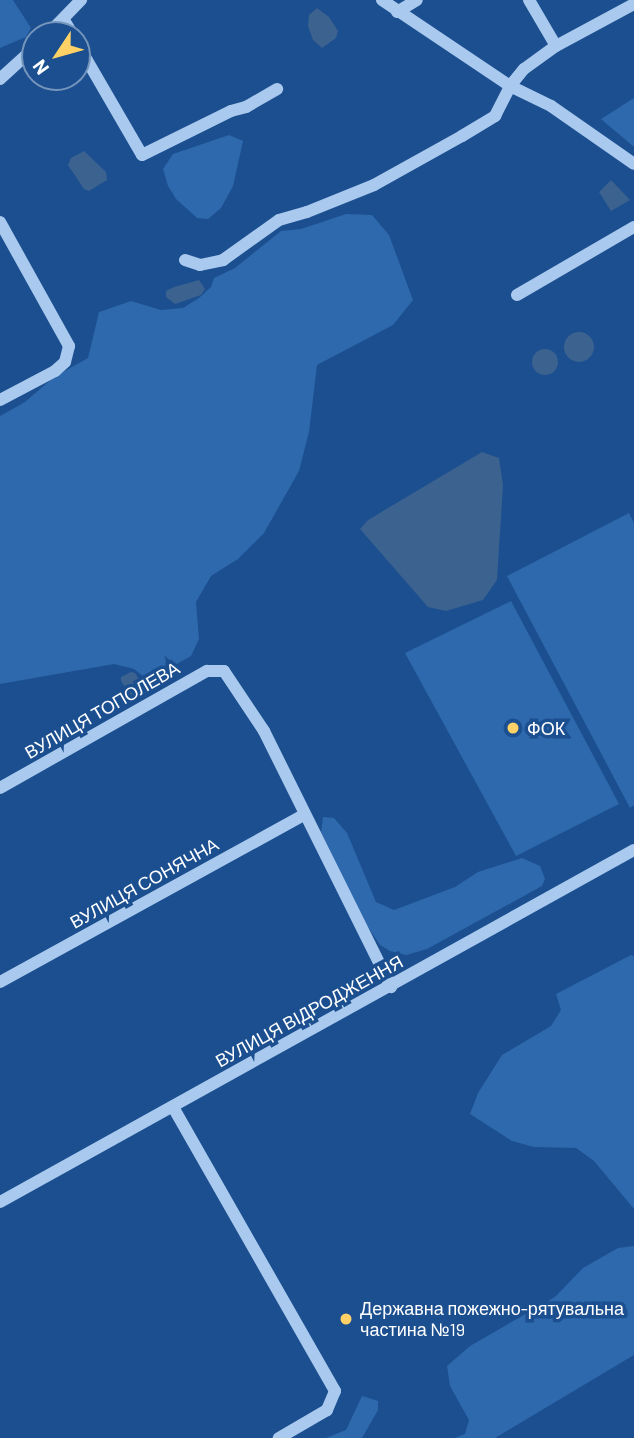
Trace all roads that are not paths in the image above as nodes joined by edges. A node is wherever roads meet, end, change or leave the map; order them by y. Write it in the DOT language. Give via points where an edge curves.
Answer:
graph roads {
  1 [pos="81,0"];
  2 [pos="382,0"];
  3 [pos="417,0"];
  4 [pos="529,0"];
  5 [pos="634,4"];
  6 [pos="397,12"];
  7 [pos="64,20"];
  8 [pos="556,46"];
  9 [pos="21,60"];
  10 [pos="91,67"];
  11 [pos="0,79"];
  12 [pos="510,86"];
  13 [pos="277,89"];
  14 [pos="634,164"];
  15 [pos="0,222"];
  16 [pos="634,226"];
  17 [pos="185,260"];
  18 [pos="517,295"];
  19 [pos="0,400"];
  20 [pos="0,788"];
  21 [pos="304,815"];
  22 [pos="634,850"];
  23 [pos="0,982"];
  24 [pos="391,987"];
  25 [pos="173,1107"];
  26 [pos="0,1202"];
  27 [pos="279,1438"];
  1 -- 7 [label="street"];
  2 -- 6 [label="street"];
  3 -- 6 [label="street"];
  4 -- 8 [label="street"];
  5 -- 8 [label="street"];
  6 -- 12 [label="street"];
  8 -- 12 [label="street" via="524,69"];
  9 -- 11 [label="street"];
  10 -- 13 [label="street" via="142,155"];
  12 -- 14 [label="street" via="551,106"];
  12 -- 17 [label="street" via="495,116 374,185 279,220 223,260 200,265"];
  15 -- 19 [label="street" via="69,346 65,362 55,371"];
  16 -- 18 [label="street"];
  20 -- 21 [label="street, ВУЛИЦЯ ТОПОЛЕВА" via="207,671 224,671 264,731"];
  21 -- 23 [label="street, ВУЛИЦЯ СОНЯЧНА"];
  21 -- 24 [label="street"];
  22 -- 24 [label="street, ВУЛИЦЯ ВІДРОДЖЕННЯ"];
  24 -- 25 [label="street, ВУЛИЦЯ ВІДРОДЖЕННЯ"];
  25 -- 26 [label="street, ВУЛИЦЯ ВІДРОДЖЕННЯ"];
  25 -- 27 [label="street" via="335,1391 327,1410"];
}
